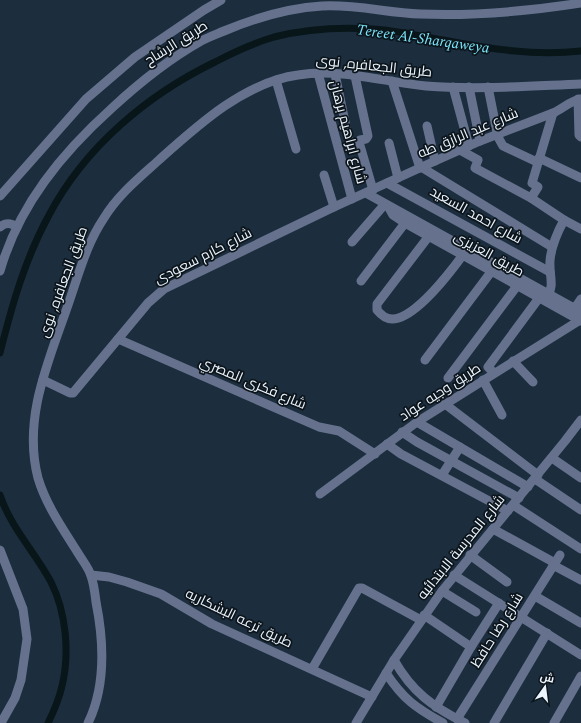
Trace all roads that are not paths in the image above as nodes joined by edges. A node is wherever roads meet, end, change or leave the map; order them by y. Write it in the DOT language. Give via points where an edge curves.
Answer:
graph roads {
  1 [pos="220,0"];
  2 [pos="581,2"];
  3 [pos="318,73"];
  4 [pos="334,74"];
  5 [pos="355,76"];
  6 [pos="276,80"];
  7 [pos="392,81"];
  8 [pos="581,84"];
  9 [pos="453,87"];
  10 [pos="469,87"];
  11 [pos="488,87"];
  12 [pos="579,99"];
  13 [pos="553,113"];
  14 [pos="427,126"];
  15 [pos="498,134"];
  16 [pos="581,137"];
  17 [pos="480,141"];
  18 [pos="389,143"];
  19 [pos="350,146"];
  20 [pos="469,146"];
  21 [pos="296,149"];
  22 [pos="460,150"];
  23 [pos="538,160"];
  24 [pos="435,161"];
  25 [pos="421,168"];
  26 [pos="324,175"];
  27 [pos="398,178"];
  28 [pos="581,178"];
  29 [pos="388,183"];
  30 [pos="369,191"];
  31 [pos="0,196"];
  32 [pos="531,198"];
  33 [pos="352,199"];
  34 [pos="387,205"];
  35 [pos="334,207"];
  36 [pos="564,220"];
  37 [pos="405,223"];
  38 [pos="0,226"];
  39 [pos="17,227"];
  40 [pos="581,229"];
  41 [pos="431,234"];
  42 [pos="352,242"];
  43 [pos="552,247"];
  44 [pos="464,252"];
  45 [pos="493,268"];
  46 [pos="0,271"];
  47 [pos="550,272"];
  48 [pos="361,281"];
  49 [pos="519,282"];
  50 [pos="544,298"];
  51 [pos="581,299"];
  52 [pos="577,315"];
  53 [pos="118,340"];
  54 [pos="425,360"];
  55 [pos="513,362"];
  56 [pos="494,373"];
  57 [pos="448,378"];
  58 [pos="43,380"];
  59 [pos="483,380"];
  60 [pos="533,382"];
  61 [pos="445,404"];
  62 [pos="502,415"];
  63 [pos="581,420"];
  64 [pos="417,422"];
  65 [pos="402,432"];
  66 [pos="387,444"];
  67 [pos="460,447"];
  68 [pos="375,454"];
  69 [pos="552,458"];
  70 [pos="452,460"];
  71 [pos="442,475"];
  72 [pos="536,477"];
  73 [pos="581,478"];
  74 [pos="528,486"];
  75 [pos="320,494"];
  76 [pos="513,505"];
  77 [pos="581,510"];
  78 [pos="493,529"];
  79 [pos="581,548"];
  80 [pos="0,550"];
  81 [pos="470,556"];
  82 [pos="556,561"];
  83 [pos="91,575"];
  84 [pos="454,575"];
  85 [pos="581,580"];
  86 [pos="507,582"];
  87 [pos="442,591"];
  88 [pos="535,596"];
  89 [pos="499,603"];
  90 [pos="476,612"];
  91 [pos="423,617"];
  92 [pos="521,617"];
  93 [pos="581,623"];
  94 [pos="547,633"];
  95 [pos="471,646"];
  96 [pos="581,655"];
  97 [pos="394,660"];
  98 [pos="312,669"];
  99 [pos="386,673"];
  100 [pos="581,676"];
  101 [pos="372,697"];
  102 [pos="436,707"];
  103 [pos="461,721"];
  104 [pos="1,723"];
  105 [pos="88,723"];
  106 [pos="356,723"];
  107 [pos="443,723"];
  108 [pos="494,723"];
  109 [pos="554,723"];
  1 -- 31 [label="street" via="135,57 86,99"];
  2 -- 39 [label="street, طريق الرشاح" via="526,10 447,14 397,13 347,6 323,6 275,13 252,20 202,40 138,85 103,116 56,165 34,195"];
  3 -- 4 [label="street, طريق الجعافره, نوى"];
  3 -- 6 [label="street, طريق الجعافره, نوى"];
  3 -- 33 [label="street, شارع ابراهيم برهان"];
  4 -- 5 [label="street, طريق الجعافره, نوى"];
  4 -- 19 [label="street"];
  5 -- 7 [label="street, طريق الجعافره, نوى"];
  5 -- 30 [label="street" via="368,136 359,142"];
  6 -- 21 [label="street"];
  6 -- 58 [label="street, طريق الجعافره, نوى" via="241,96 204,122 127,189 112,206 87,250"];
  7 -- 9 [label="street, طريق الجعافره, نوى"];
  7 -- 25 [label="street"];
  8 -- 11 [label="street, طريق الجعافره, نوى"];
  9 -- 10 [label="street, طريق الجعافره, نوى"];
  9 -- 20 [label="street"];
  10 -- 11 [label="street, طريق الجعافره, نوى"];
  10 -- 17 [label="street"];
  11 -- 15 [label="street"];
  12 -- 13 [label="street, شارع عبد الرازق طه"];
  12 -- 16 [label="street"];
  13 -- 15 [label="street, شارع عبد الرازق طه"];
  13 -- 23 [label="street"];
  14 -- 24 [label="street"];
  15 -- 17 [label="street, شارع عبد الرازق طه"];
  15 -- 23 [label="street" via="503,146"];
  17 -- 20 [label="street, شارع عبد الرازق طه"];
  18 -- 27 [label="street"];
  20 -- 22 [label="street, شارع عبد الرازق طه"];
  22 -- 24 [label="street, شارع عبد الرازق طه"];
  22 -- 32 [label="street" via="478,160 475,168"];
  23 -- 28 [label="street"];
  23 -- 32 [label="street" via="532,183 538,187"];
  24 -- 25 [label="street, شارع عبد الرازق طه"];
  25 -- 27 [label="street, شارع عبد الرازق طه"];
  25 -- 43 [label="street"];
  26 -- 35 [label="street"];
  27 -- 29 [label="street, شارع عبد الرازق طه"];
  29 -- 30 [label="street, شارع عبد الرازق طه"];
  29 -- 47 [label="street, شارع احمد السعيد"];
  30 -- 33 [label="street, شارع كارم سعودى"];
  30 -- 34 [label="street, طريق العزيزى"];
  32 -- 36 [label="street"];
  33 -- 35 [label="street, شارع كارم سعودى"];
  34 -- 37 [label="street, طريق العزيزى" via="393,215"];
  34 -- 41 [label="street, طريق العزيزى"];
  34 -- 42 [label="street"];
  35 -- 53 [label="street, شارع كارم سعودى" via="164,289 148,303"];
  36 -- 40 [label="street"];
  36 -- 43 [label="street"];
  37 -- 41 [label="street, طريق العزيزى"];
  37 -- 48 [label="street"];
  38 -- 39 [label="street" via="10,223"];
  39 -- 46 [label="street, طريق الرشاح"];
  41 -- 44 [label="street, طريق العزيزى"];
  41 -- 44 [label="street" via="377,304 377,310 386,318 399,317 425,300"];
  43 -- 47 [label="street"];
  44 -- 45 [label="street, طريق العزيزى"];
  45 -- 49 [label="street, طريق العزيزى"];
  45 -- 54 [label="street"];
  47 -- 50 [label="street" via="552,287"];
  49 -- 50 [label="street, طريق العزيزى"];
  49 -- 57 [label="street"];
  50 -- 52 [label="street, طريق العزيزى"];
  50 -- 56 [label="street" via="488,367"];
  51 -- 52 [label="street"];
  52 -- 55 [label="street, طريق وجيه عواد"];
  53 -- 58 [label="street, شارع كارم سعودى" via="73,393"];
  53 -- 68 [label="street, شارع فكرى المصري" via="319,427 339,431"];
  55 -- 56 [label="street, طريق وجيه عواد"];
  55 -- 60 [label="street"];
  56 -- 59 [label="street, طريق وجيه عواد"];
  58 -- 83 [label="street, طريق الجعافره, نوى" via="33,426 37,472 46,502"];
  59 -- 61 [label="street, طريق وجيه عواد"];
  59 -- 62 [label="street"];
  61 -- 64 [label="street, طريق وجيه عواد"];
  61 -- 72 [label="street"];
  63 -- 69 [label="street, شارع المدرسة الابتدائيه"];
  64 -- 65 [label="street, طريق وجيه عواد"];
  64 -- 67 [label="street"];
  65 -- 66 [label="street, طريق وجيه عواد"];
  65 -- 70 [label="street"];
  66 -- 68 [label="street, طريق وجيه عواد"];
  66 -- 71 [label="street"];
  67 -- 70 [label="street"];
  67 -- 74 [label="street"];
  68 -- 75 [label="street, طريق وجيه عواد"];
  69 -- 72 [label="street, شارع المدرسة الابتدائيه"];
  69 -- 73 [label="street"];
  70 -- 71 [label="street"];
  70 -- 76 [label="street"];
  71 -- 76 [label="street"];
  72 -- 74 [label="street, شارع المدرسة الابتدائيه"];
  72 -- 77 [label="street"];
  74 -- 76 [label="street, شارع المدرسة الابتدائيه"];
  76 -- 78 [label="street, شارع المدرسة الابتدائيه"];
  76 -- 79 [label="street"];
  78 -- 81 [label="street, شارع المدرسة الابتدائيه"];
  78 -- 82 [label="street"];
  80 -- 104 [label="street" via="23,609 27,639 21,680 15,698"];
  81 -- 84 [label="street, شارع المدرسة الابتدائيه"];
  81 -- 86 [label="street"];
  82 -- 85 [label="street"];
  82 -- 88 [label="street, شارع رضا حافظ"];
  83 -- 98 [label="street, طريق ترعه البشكاريه" via="121,580 156,592 212,624"];
  83 -- 105 [label="street, طريق الجعافره, نوى" via="101,626 103,657 99,688"];
  84 -- 87 [label="street, شارع المدرسة الابتدائيه"];
  84 -- 89 [label="street"];
  87 -- 90 [label="street"];
  87 -- 91 [label="street, شارع المدرسة الابتدائيه"];
  88 -- 92 [label="street, شارع رضا حافظ"];
  88 -- 93 [label="street"];
  89 -- 92 [label="street"];
  89 -- 95 [label="street"];
  91 -- 95 [label="street"];
  91 -- 97 [label="street, شارع المدرسة الابتدائيه"];
  91 -- 98 [label="street" via="360,588"];
  92 -- 94 [label="street"];
  92 -- 103 [label="street, شارع رضا حافظ"];
  94 -- 96 [label="street"];
  94 -- 108 [label="street"];
  95 -- 102 [label="street"];
  97 -- 99 [label="street, شارع المدرسة الابتدائيه"];
  97 -- 102 [label="street" via="412,686"];
  98 -- 101 [label="street, طريق ترعه البشكاريه"];
  99 -- 101 [label="street, شارع المدرسة الابتدائيه"];
  99 -- 107 [label="street" via="412,704"];
  100 -- 109 [label="street"];
  101 -- 106 [label="street, شارع المدرسة الابتدائيه"];
  102 -- 103 [label="street"];
}
